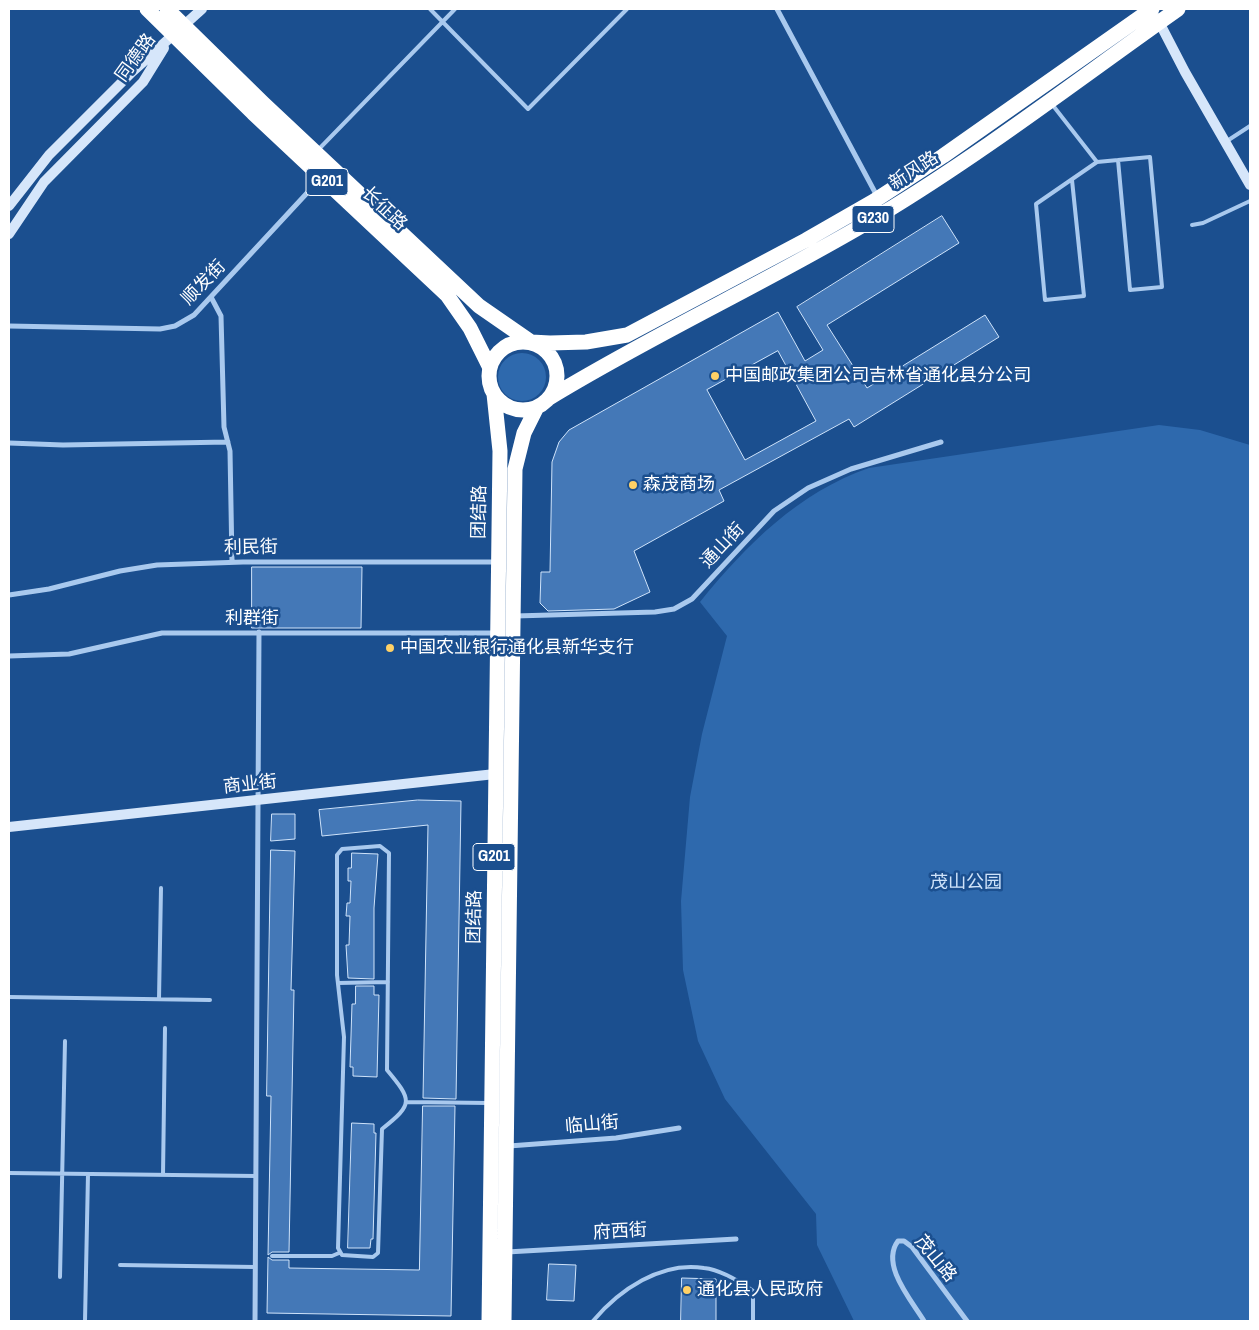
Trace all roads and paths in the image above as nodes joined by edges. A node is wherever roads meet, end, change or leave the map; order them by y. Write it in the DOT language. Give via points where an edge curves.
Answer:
graph roads {
  1 [pos="147,9"];
  2 [pos="167,9"];
  3 [pos="202,9"];
  4 [pos="430,9"];
  5 [pos="455,9"];
  6 [pos="627,9"];
  7 [pos="777,9"];
  8 [pos="1178,9"];
  9 [pos="1153,12"];
  10 [pos="442,23"];
  11 [pos="178,30"];
  12 [pos="1049,100"];
  13 [pos="1250,126"];
  14 [pos="1225,142"];
  15 [pos="316,152"];
  16 [pos="1118,160"];
  17 [pos="1097,162"];
  18 [pos="322,177"];
  19 [pos="1072,180"];
  20 [pos="1250,185"];
  21 [pos="1250,201"];
  22 [pos="882,205"];
  23 [pos="9,206"];
  24 [pos="1192,225"];
  25 [pos="9,234"];
  26 [pos="210,297"];
  27 [pos="9,326"];
  28 [pos="531,342"];
  29 [pos="490,368"];
  30 [pos="494,394"];
  31 [pos="543,403"];
  32 [pos="228,442"];
  33 [pos="941,442"];
  34 [pos="9,443"];
  35 [pos="232,562"];
  36 [pos="498,562"];
  37 [pos="9,595"];
  38 [pos="512,616"];
  39 [pos="259,632"];
  40 [pos="497,633"];
  41 [pos="9,656"];
  42 [pos="495,774"];
  43 [pos="258,800"];
  44 [pos="9,826"];
  45 [pos="161,888"];
  46 [pos="388,982"];
  47 [pos="338,983"];
  48 [pos="9,997"];
  49 [pos="159,999"];
  50 [pos="210,1000"];
  51 [pos="165,1028"];
  52 [pos="65,1040"];
  53 [pos="406,1102"];
  54 [pos="492,1103"];
  55 [pos="679,1128"];
  56 [pos="506,1146"];
  57 [pos="9,1173"];
  58 [pos="62,1174"];
  59 [pos="88,1174"];
  60 [pos="163,1175"];
  61 [pos="256,1176"];
  62 [pos="736,1239"];
  63 [pos="505,1252"];
  64 [pos="339,1253"];
  65 [pos="272,1256"];
  66 [pos="120,1264"];
  67 [pos="255,1267"];
  68 [pos="60,1277"];
  69 [pos="85,1321"];
  70 [pos="255,1321"];
  71 [pos="489,1321"];
  72 [pos="504,1321"];
  73 [pos="593,1321"];
  74 [pos="753,1321"];
  75 [pos="924,1321"];
  76 [pos="967,1321"];
  1 -- 11 [label="highway, 长征路 / G201"];
  2 -- 11 [label="highway, 长征路 / G201"];
  3 -- 11 [label="street"];
  4 -- 10 [label="lane"];
  5 -- 10 [label="lane"];
  6 -- 10 [label="lane" via="528,109"];
  7 -- 22 [label="street"];
  8 -- 9 [label="highway, 新风路 / G230"];
  9 -- 12 [label="highway, 新风路 / G230"];
  9 -- 14 [label="street"];
  9 -- 22 [label="highway, 新风路 / G230" via="943,156"];
  10 -- 15 [label="lane"];
  11 -- 15 [label="highway, 长征路 / G201"];
  11 -- 18 [label="highway, 长征路 / G201"];
  11 -- 23 [label="street, 同德路" via="49,155"];
  11 -- 25 [label="street, 同德路" via="142,82 44,182"];
  12 -- 17 [label="lane"];
  12 -- 22 [label="highway, 新风路 / G230" via="952,169"];
  13 -- 14 [label="lane"];
  14 -- 20 [label="street"];
  15 -- 28 [label="highway, 长征路 / G201" via="464,293 502,324"];
  16 -- 16 [label="lane" via="1150,157 1162,287 1130,290"];
  16 -- 17 [label="lane"];
  17 -- 19 [label="lane"];
  18 -- 26 [label="street, 顺发街"];
  18 -- 29 [label="highway, 长征路 / G201" via="447,295 470,328"];
  19 -- 19 [label="lane" via="1036,204 1046,300 1084,296"];
  21 -- 24 [label="lane"];
  22 -- 28 [label="highway, 新风路 / G230" via="806,240 628,335 577,343"];
  22 -- 31 [label="highway, 新风路 / G230" via="813,253 600,367"];
  26 -- 27 [label="street, 顺发街" via="188,319 160,329"];
  26 -- 32 [label="street" via="221,316 224,427"];
  28 -- 29 [label="highway" via="505,346 493,359"];
  28 -- 31 [label="highway" via="545,349 554,362 557,377 554,392"];
  29 -- 30 [label="highway"];
  30 -- 31 [label="highway" via="515,409"];
  30 -- 36 [label="highway, 团结路 / G201" via="500,451"];
  31 -- 38 [label="highway, 团结路 / G201" via="524,433 514,469"];
  32 -- 34 [label="street"];
  32 -- 35 [label="street"];
  33 -- 38 [label="street, 通山街" via="836,474 802,491 774,511 692,599 674,609"];
  35 -- 36 [label="street, 利民街"];
  35 -- 37 [label="street, 利民街" via="138,567 49,589"];
  36 -- 40 [label="highway, 团结路 / G201"];
  38 -- 56 [label="highway, 团结路 / G201"];
  39 -- 40 [label="street, 利群街"];
  39 -- 41 [label="street, 利群街" via="162,632 69,654"];
  39 -- 43 [label="street"];
  40 -- 42 [label="highway, 团结路 / G201"];
  42 -- 43 [label="street, 商业街"];
  42 -- 54 [label="highway, 团结路 / G201"];
  43 -- 44 [label="street, 商业街"];
  43 -- 61 [label="street"];
  45 -- 49 [label="lane"];
  46 -- 47 [label="lane"];
  46 -- 47 [label="lane" via="389,853 380,846 342,849 337,855"];
  46 -- 53 [label="lane" via="387,1070 402,1087"];
  47 -- 64 [label="lane" via="344,1037"];
  48 -- 49 [label="lane"];
  49 -- 50 [label="lane"];
  51 -- 60 [label="lane"];
  52 -- 58 [label="lane"];
  53 -- 54 [label="lane"];
  53 -- 64 [label="lane" via="400,1116 382,1130 378,1253 373,1257"];
  54 -- 71 [label="highway, 团结路 / G201"];
  55 -- 56 [label="street, 临山街" via="616,1138"];
  56 -- 63 [label="highway, 团结路 / G201"];
  57 -- 58 [label="lane"];
  58 -- 59 [label="lane"];
  58 -- 68 [label="lane"];
  59 -- 60 [label="lane"];
  59 -- 69 [label="lane"];
  60 -- 61 [label="lane"];
  61 -- 67 [label="street"];
  62 -- 63 [label="street, 府西街"];
  63 -- 72 [label="highway, 团结路 / G201"];
  64 -- 65 [label="lane" via="332,1256"];
  66 -- 67 [label="lane"];
  67 -- 70 [label="street"];
  73 -- 74 [label="lane" via="621,1294 646,1278 670,1270 704,1267 753,1291"];
  75 -- 76 [label="street, 茂山路" via="896,1273 893,1256 898,1241 912,1247"];
}
